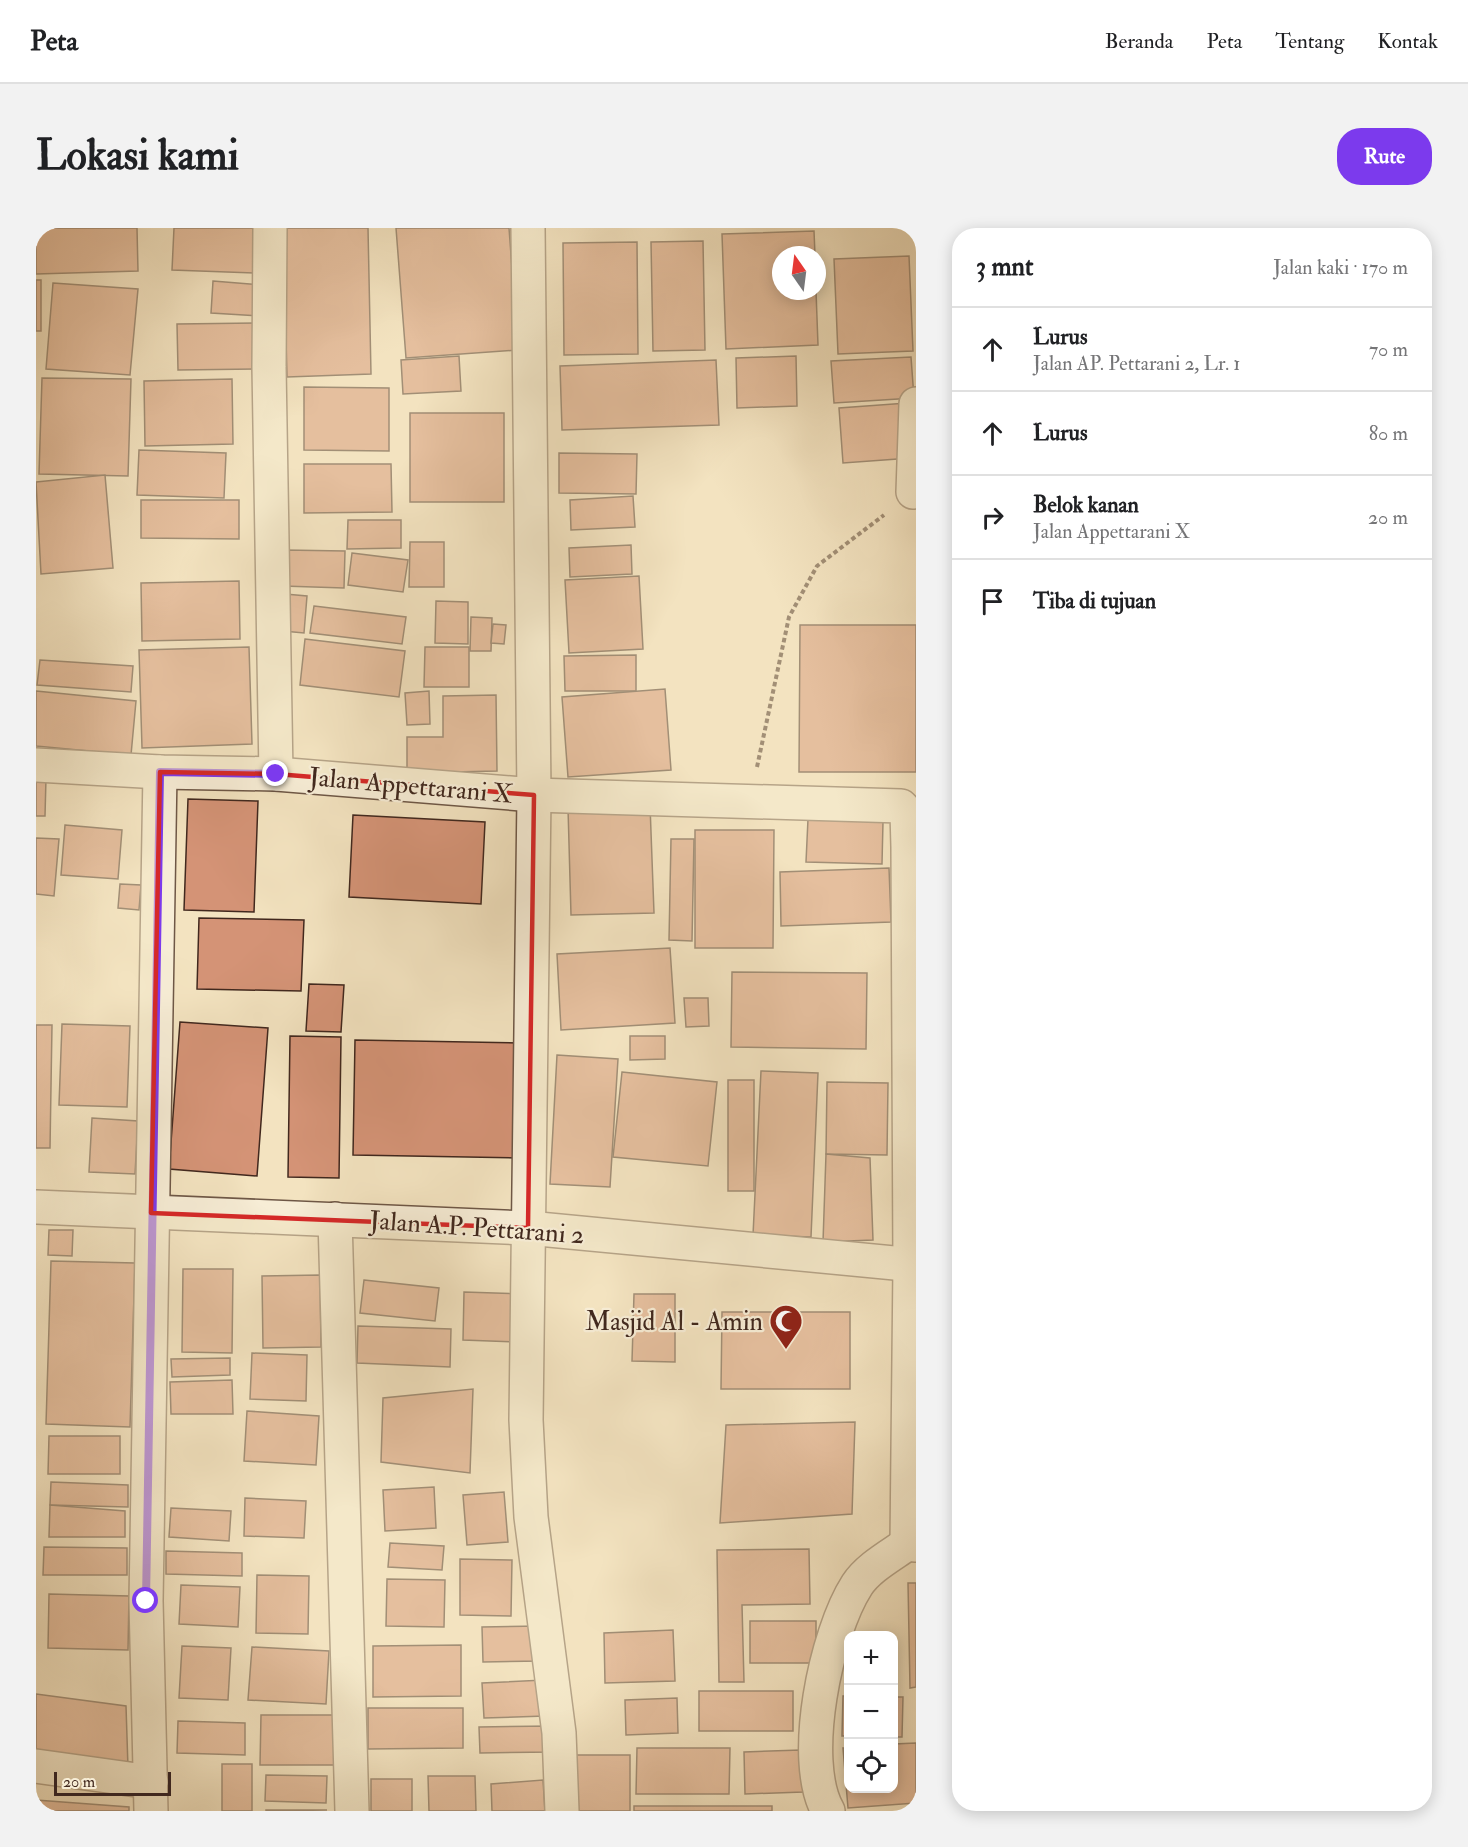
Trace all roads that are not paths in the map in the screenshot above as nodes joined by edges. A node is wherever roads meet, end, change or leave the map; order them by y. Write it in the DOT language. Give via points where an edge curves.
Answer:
graph roads {
  1 [pos="270,228"];
  2 [pos="528,228"];
  3 [pos="916,404"];
  4 [pos="913,492"];
  5 [pos="36,765"];
  6 [pos="160,772"];
  7 [pos="276,774"];
  8 [pos="534,795"];
  9 [pos="36,1207"];
  10 [pos="151,1213"];
  11 [pos="335,1219"];
  12 [pos="528,1228"];
  13 [pos="913,1265"];
  14 [pos="911,1545"];
  15 [pos="36,1766"];
  16 [pos="151,1796"];
  17 [pos="352,1811"];
  18 [pos="562,1811"];
  19 [pos="828,1811"];
  1 -- 7 [label="street"];
  2 -- 8 [label="street"];
  3 -- 4 [label="street"];
  5 -- 6 [label="street, Jalan Appettarani X"];
  6 -- 7 [label="street, Jalan Appettarani X"];
  6 -- 10 [label="street"];
  7 -- 8 [label="street, Jalan Appettarani X"];
  8 -- 12 [label="street"];
  8 -- 13 [label="street, Jalan Appettarani X" via="901,806 907,813"];
  9 -- 10 [label="street, Jalan A.P. Pettarani 2"];
  10 -- 11 [label="street, Jalan A.P. Pettarani 2"];
  10 -- 16 [label="street" via="146,1601"];
  11 -- 12 [label="street, Jalan A.P. Pettarani 2"];
  11 -- 17 [label="street"];
  12 -- 13 [label="street, Jalan A.P. Pettarani 2"];
  12 -- 18 [label="street" via="527,1464 559,1733"];
  13 -- 14 [label="street, Jalan Appettarani X"];
  14 -- 19 [label="street" via="858,1583 834,1642 817,1712 815,1744 815,1764"];
  15 -- 16 [label="street"];
}
